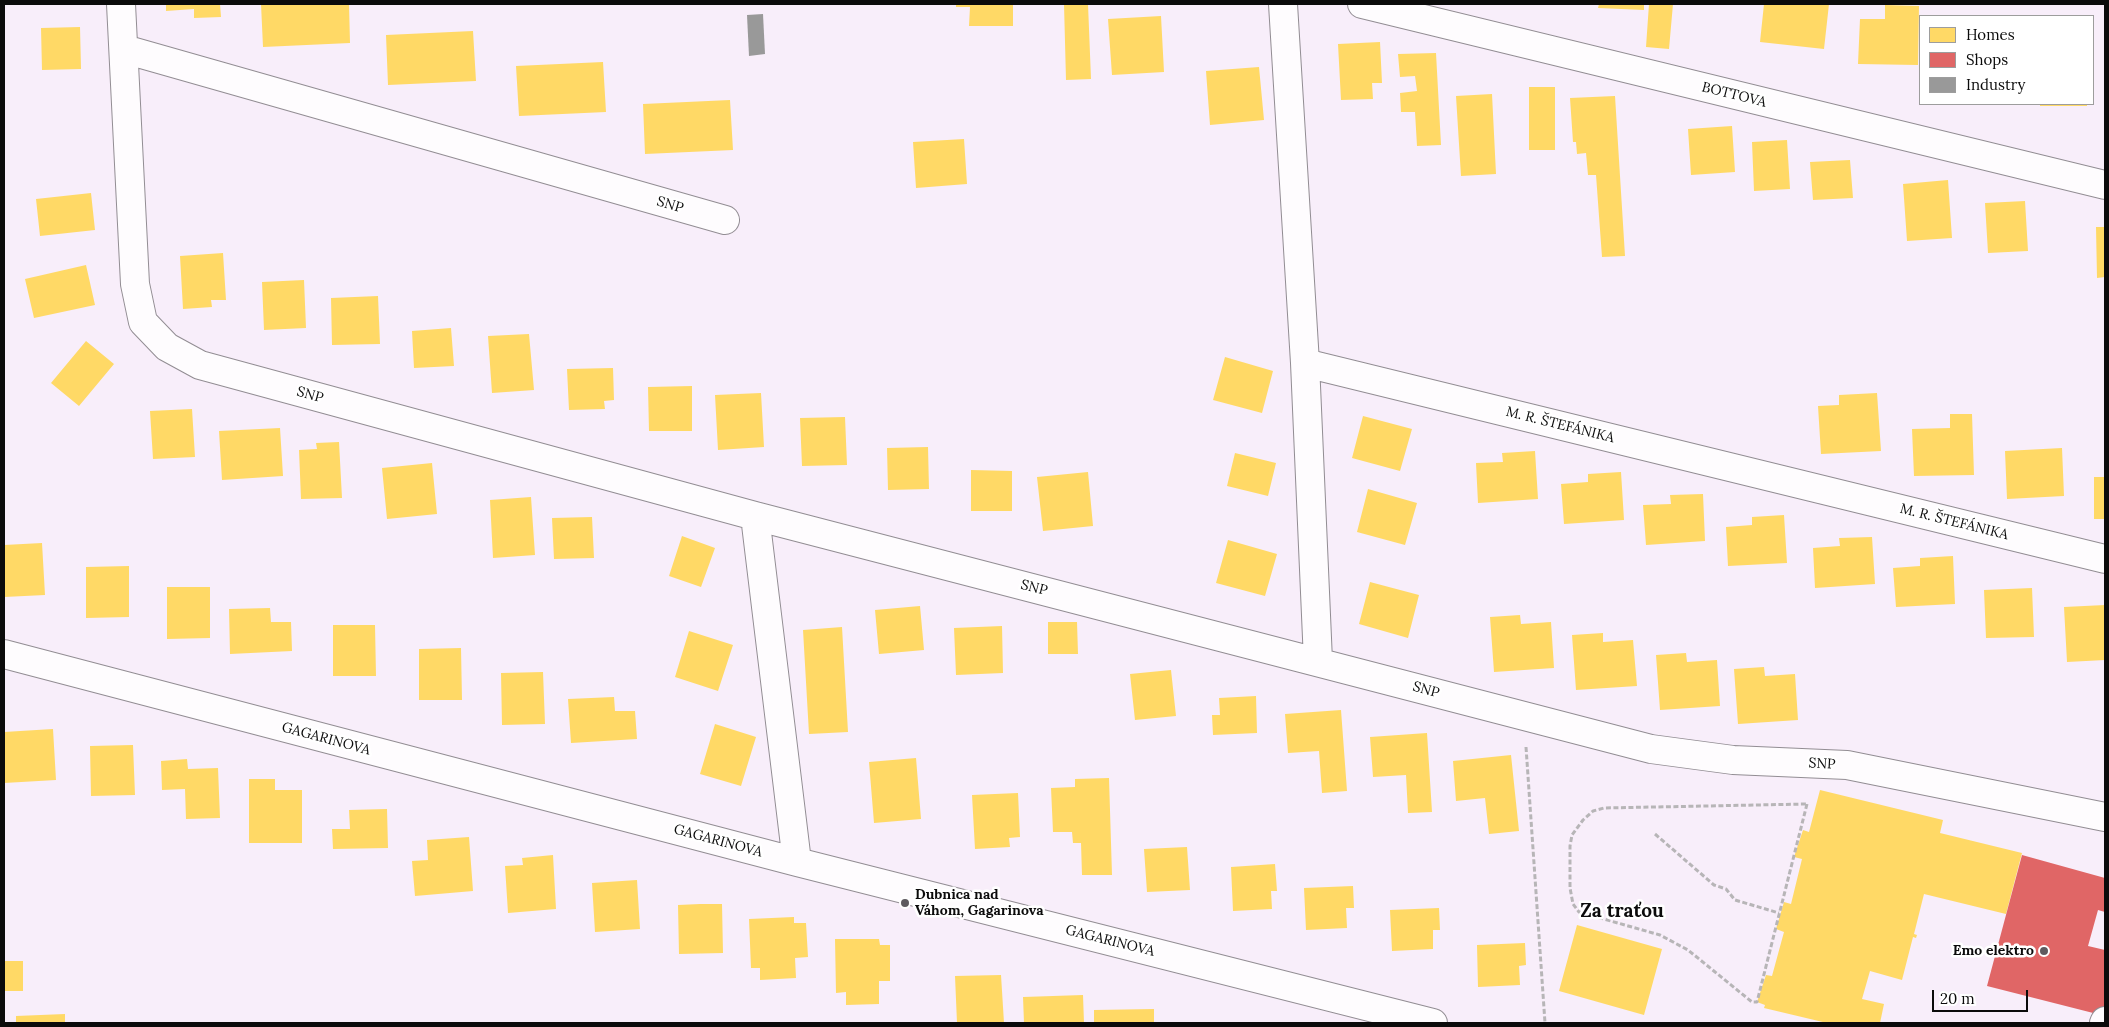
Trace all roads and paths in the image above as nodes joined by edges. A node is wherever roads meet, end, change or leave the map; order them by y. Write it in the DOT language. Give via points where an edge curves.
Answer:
graph roads {
  1 [pos="121,4"];
  2 [pos="1283,4"];
  3 [pos="1362,4"];
  4 [pos="124,49"];
  5 [pos="2105,185"];
  6 [pos="725,220"];
  7 [pos="1306,363"];
  8 [pos="755,516"];
  9 [pos="2105,559"];
  10 [pos="4,654"];
  11 [pos="1318,661"];
  12 [pos="1524,717"];
  13 [pos="2105,817"];
  14 [pos="1655,834"];
  15 [pos="797,862"];
  16 [pos="1779,913"];
  17 [pos="1433,1023"];
  18 [pos="1545,1023"];
  1 -- 4 [label="street, SNP"];
  2 -- 7 [label="street"];
  3 -- 5 [label="street, BOTTOVA"];
  4 -- 6 [label="street, SNP"];
  4 -- 8 [label="street, SNP" via="135,284 143,322 167,347 200,365"];
  7 -- 9 [label="street, M. R. ŠTEFÁNIKA"];
  7 -- 11 [label="street"];
  8 -- 11 [label="street, SNP"];
  8 -- 15 [label="street"];
  10 -- 15 [label="street, GAGARINOVA"];
  11 -- 12 [label="street, SNP"];
  12 -- 13 [label="street, SNP" via="1651,748 1733,760 1847,765"];
  12 -- 18 [label="path"];
  14 -- 16 [label="path" via="1714,886 1726,889 1735,900"];
  15 -- 17 [label="street, GAGARINOVA"];
  16 -- 16 [label="path" via="1807,804 1604,808 1588,816 1572,835 1570,888 1573,904 1579,912 1660,935 1688,950 1752,1002 1757,1002"];
}
